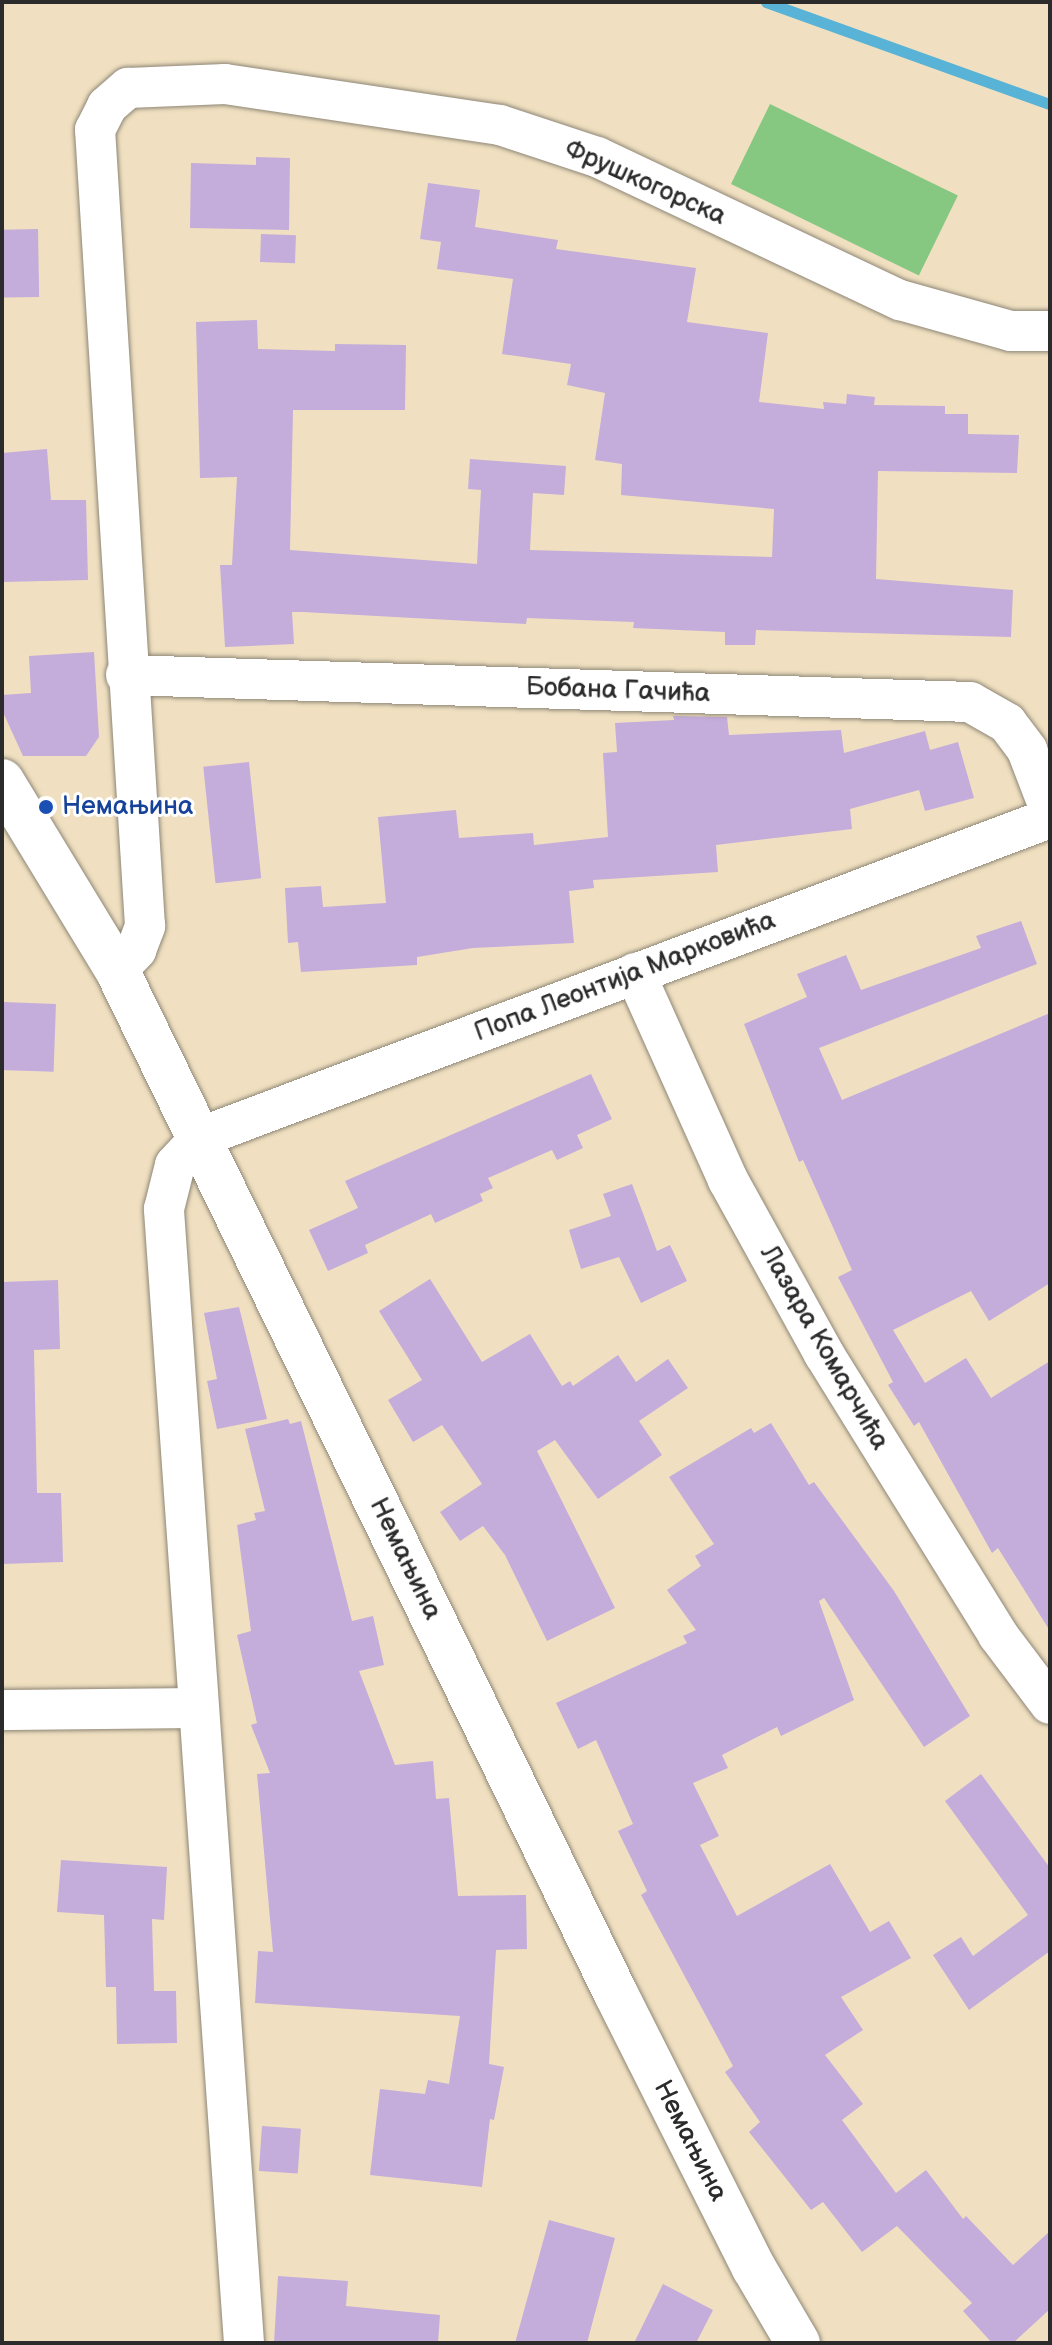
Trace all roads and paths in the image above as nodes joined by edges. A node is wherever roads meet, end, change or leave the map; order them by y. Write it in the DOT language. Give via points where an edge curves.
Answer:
graph roads {
  1 [pos="1050,331"];
  2 [pos="126,675"];
  3 [pos="2,781"];
  4 [pos="1050,810"];
  5 [pos="1050,818"];
  6 [pos="117,970"];
  7 [pos="635,973"];
  8 [pos="201,1137"];
  9 [pos="1050,1704"];
  10 [pos="199,1708"];
  11 [pos="2,1710"];
  12 [pos="244,2343"];
  13 [pos="798,2343"];
  1 -- 2 [label="street, Фрушкогорска" via="1011,331 900,300 597,157 500,125 225,84 128,88 107,106 95,130"];
  2 -- 4 [label="street, Бобана Гачића" via="970,702 1007,723 1027,750"];
  2 -- 6 [label="street" via="145,926 136,950"];
  3 -- 6 [label="street, Немањина"];
  5 -- 7 [label="street, Попа Леонтија Марковића"];
  6 -- 8 [label="street, Немањина"];
  7 -- 8 [label="street, Попа Леонтија Марковића"];
  7 -- 9 [label="street, Лазара Комарчића" via="728,1180 824,1354 998,1635"];
  8 -- 10 [label="street" via="175,1165 164,1209"];
  8 -- 13 [label="street, Немањина" via="616,1994 754,2268"];
  10 -- 11 [label="street"];
  10 -- 12 [label="street"];
}
